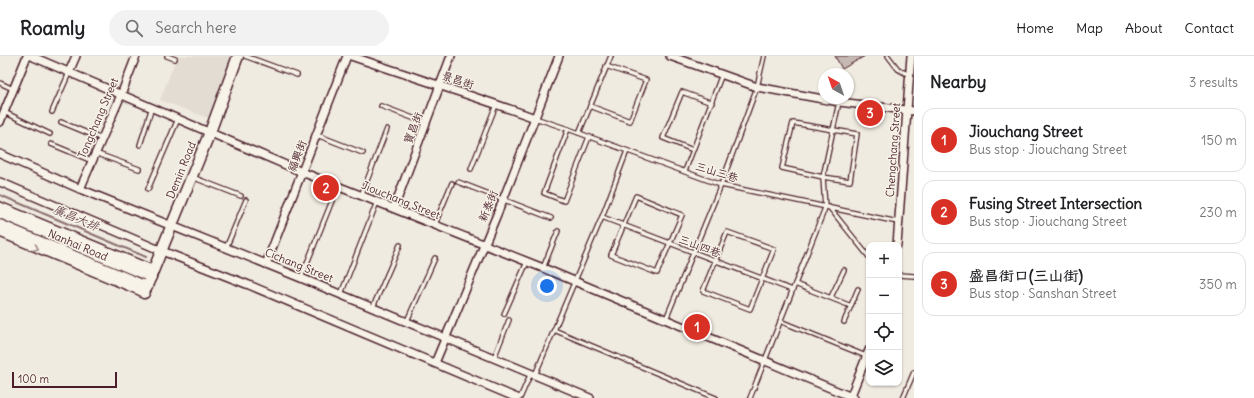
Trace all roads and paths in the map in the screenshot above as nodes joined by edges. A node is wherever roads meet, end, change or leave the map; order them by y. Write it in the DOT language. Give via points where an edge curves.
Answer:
graph roads {
  1 [pos="27,56"];
  2 [pos="31,56"];
  3 [pos="76,56"];
  4 [pos="136,56"];
  5 [pos="167,56"];
  6 [pos="238,56"];
  7 [pos="245,56"];
  8 [pos="347,56"];
  9 [pos="351,56"];
  10 [pos="451,56"];
  11 [pos="559,56"];
  12 [pos="611,56"];
  13 [pos="670,56"];
  14 [pos="764,56"];
  15 [pos="888,56"];
  16 [pos="911,56"];
  17 [pos="175,59"];
  18 [pos="606,66"];
  19 [pos="69,72"];
  20 [pos="722,74"];
  21 [pos="297,75"];
  22 [pos="910,76"];
  23 [pos="0,83"];
  24 [pos="440,86"];
  25 [pos="757,87"];
  26 [pos="14,89"];
  27 [pos="121,95"];
  28 [pos="818,98"];
  29 [pos="712,103"];
  30 [pos="496,104"];
  31 [pos="838,104"];
  32 [pos="854,104"];
  33 [pos="381,106"];
  34 [pos="590,106"];
  35 [pos="152,108"];
  36 [pos="911,111"];
  37 [pos="4,112"];
  38 [pos="52,112"];
  39 [pos="535,118"];
  40 [pos="178,119"];
  41 [pos="0,122"];
  42 [pos="61,122"];
  43 [pos="427,123"];
  44 [pos="387,129"];
  45 [pos="568,129"];
  46 [pos="832,130"];
  47 [pos="210,132"];
  48 [pos="578,133"];
  49 [pos="50,134"];
  50 [pos="317,135"];
  51 [pos="589,137"];
  52 [pos="102,139"];
  53 [pos="51,144"];
  54 [pos="140,145"];
  55 [pos="693,150"];
  56 [pos="627,151"];
  57 [pos="95,153"];
  58 [pos="363,153"];
  59 [pos="0,154"];
  60 [pos="92,161"];
  61 [pos="139,169"];
  62 [pos="471,169"];
  63 [pos="302,172"];
  64 [pos="684,172"];
  65 [pos="192,177"];
  66 [pos="823,177"];
  67 [pos="0,182"];
  68 [pos="458,182"];
  69 [pos="452,183"];
  70 [pos="721,185"];
  71 [pos="338,186"];
  72 [pos="80,189"];
  73 [pos="148,189"];
  74 [pos="241,196"];
  75 [pos="361,196"];
  76 [pos="246,200"];
  77 [pos="503,200"];
  78 [pos="377,202"];
  79 [pos="827,207"];
  80 [pos="394,208"];
  81 [pos="0,209"];
  82 [pos="602,217"];
  83 [pos="551,218"];
  84 [pos="899,222"];
  85 [pos="0,225"];
  86 [pos="434,225"];
  87 [pos="172,226"];
  88 [pos="623,226"];
  89 [pos="558,231"];
  90 [pos="0,233"];
  91 [pos="897,242"];
  92 [pos="669,244"];
  93 [pos="400,245"];
  94 [pos="484,245"];
  95 [pos="226,248"];
  96 [pos="162,251"];
  97 [pos="693,253"];
  98 [pos="866,253"];
  99 [pos="435,258"];
  100 [pos="715,261"];
  101 [pos="528,262"];
  102 [pos="266,264"];
  103 [pos="543,268"];
  104 [pos="844,270"];
  105 [pos="152,274"];
  106 [pos="902,275"];
  107 [pos="914,276"];
  108 [pos="301,278"];
  109 [pos="762,279"];
  110 [pos="575,282"];
  111 [pos="795,284"];
  112 [pos="858,289"];
  113 [pos="146,290"];
  114 [pos="792,290"];
  115 [pos="341,294"];
  116 [pos="832,297"];
  117 [pos="851,306"];
  118 [pos="373,307"];
  119 [pos="504,314"];
  120 [pos="509,320"];
  121 [pos="665,320"];
  122 [pos="406,321"];
  123 [pos="780,321"];
  124 [pos="844,322"];
  125 [pos="554,330"];
  126 [pos="446,338"];
  127 [pos="866,352"];
  128 [pos="494,358"];
  129 [pos="866,359"];
  130 [pos="764,360"];
  131 [pos="435,363"];
  132 [pos="914,372"];
  133 [pos="533,374"];
  134 [pos="519,398"];
  135 [pos="590,398"];
  136 [pos="716,398"];
  137 [pos="750,398"];
  138 [pos="852,398"];
  139 [pos="903,398"];
  1 -- 26 [label="street"];
  2 -- 19 [label="street, Jiouchang Street"];
  3 -- 19 [label="street"];
  4 -- 27 [label="street, Tongchang Street"];
  5 -- 17 [label="lane"];
  6 -- 47 [label="street, Demin Road"];
  7 -- 21 [label="lane"];
  8 -- 50 [label="street, 福興街"];
  9 -- 24 [label="street, 景昌街"];
  10 -- 24 [label="street, 寶昌街"];
  11 -- 39 [label="street, 新泰街"];
  12 -- 18 [label="lane"];
  13 -- 20 [label="street"];
  14 -- 25 [label="lane"];
  15 -- 22 [label="lane" via="898,69"];
  16 -- 22 [label="street, Chengchang Street"];
  18 -- 34 [label="lane"];
  18 -- 34 [label="lane" via="646,80 630,121"];
  19 -- 27 [label="street, Jiouchang Street"];
  19 -- 38 [label="lane"];
  20 -- 25 [label="street"];
  20 -- 29 [label="lane"];
  22 -- 36 [label="street, Chengchang Street"];
  23 -- 26 [label="lane"];
  24 -- 30 [label="street, 景昌街"];
  24 -- 43 [label="street, 寶昌街"];
  25 -- 28 [label="street"];
  25 -- 70 [label="lane"];
  26 -- 37 [label="street"];
  27 -- 35 [label="street, Jiouchang Street"];
  27 -- 52 [label="street, Tongchang Street"];
  29 -- 55 [label="lane"];
  29 -- 55 [label="lane" via="682,92 663,138"];
  30 -- 39 [label="street, 景昌街"];
  30 -- 62 [label="lane"];
  31 -- 46 [label="lane"];
  32 -- 36 [label="street"];
  33 -- 43 [label="lane"];
  34 -- 48 [label="lane"];
  35 -- 40 [label="street, Jiouchang Street"];
  35 -- 54 [label="lane"];
  36 -- 84 [label="street, Chengchang Street"];
  37 -- 41 [label="street"];
  37 -- 49 [label="lane"];
  39 -- 45 [label="lane, 三山三巷"];
  39 -- 77 [label="street, 新泰街"];
  40 -- 47 [label="street, Jiouchang Street"];
  40 -- 73 [label="lane"];
  42 -- 52 [label="lane"];
  43 -- 80 [label="street, 寶昌街"];
  44 -- 75 [label="lane"];
  45 -- 48 [label="lane, 三山三巷"];
  45 -- 51 [label="lane" via="544,193 564,201"];
  46 -- 66 [label="lane"];
  46 -- 66 [label="lane" via="857,134 850,181"];
  46 -- 66 [label="lane" via="793,123 782,168"];
  47 -- 63 [label="street, Jiouchang Street"];
  47 -- 65 [label="street, Demin Road"];
  48 -- 51 [label="lane, 三山三巷"];
  50 -- 58 [label="lane"];
  50 -- 63 [label="street, 福興街"];
  51 -- 56 [label="lane, 三山三巷"];
  52 -- 57 [label="street, Tongchang Street"];
  53 -- 60 [label="lane"];
  55 -- 64 [label="lane"];
  56 -- 64 [label="lane, 三山三巷"];
  56 -- 82 [label="lane"];
  57 -- 60 [label="street, Tongchang Street"];
  57 -- 61 [label="lane"];
  59 -- 72 [label="street, Cichang Street"];
  60 -- 72 [label="street, Tongchang Street"];
  63 -- 71 [label="street, Jiouchang Street"];
  63 -- 102 [label="street, 福興街"];
  64 -- 70 [label="lane, 三山三巷"];
  65 -- 74 [label="lane"];
  65 -- 87 [label="street, Demin Road"];
  66 -- 79 [label="lane"];
  67 -- 96 [label="street"];
  68 -- 77 [label="lane"];
  69 -- 86 [label="lane"];
  70 -- 79 [label="lane, 三山三巷"];
  70 -- 97 [label="lane"];
  71 -- 75 [label="street, Jiouchang Street"];
  71 -- 108 [label="lane"];
  72 -- 87 [label="street, Cichang Street"];
  75 -- 78 [label="street, Jiouchang Street"];
  76 -- 95 [label="lane"];
  77 -- 83 [label="lane"];
  77 -- 94 [label="street, 新泰街"];
  78 -- 80 [label="street, Jiouchang Street"];
  78 -- 115 [label="lane"];
  79 -- 84 [label="lane, 三山三巷"];
  79 -- 98 [label="lane"];
  79 -- 111 [label="lane"];
  80 -- 86 [label="street, Jiouchang Street"];
  81 -- 105 [label="street, Nanhai Road"];
  82 -- 88 [label="lane, 三山四巷"];
  82 -- 110 [label="lane"];
  84 -- 91 [label="street, Chengchang Street"];
  85 -- 113 [label="street, Nanhai Road"];
  86 -- 94 [label="street, Jiouchang Street"];
  87 -- 95 [label="street, Cichang Street"];
  87 -- 96 [label="street, Demin Road"];
  88 -- 92 [label="lane, 三山四巷"];
  88 -- 92 [label="lane" via="611,255 644,268 657,273"];
  88 -- 92 [label="lane" via="636,196 682,215"];
  89 -- 103 [label="lane"];
  90 -- 113 [label="street, Nanhai Road, one-way"];
  92 -- 97 [label="lane, 三山四巷"];
  93 -- 118 [label="lane"];
  94 -- 101 [label="street, Jiouchang Street"];
  94 -- 126 [label="street, 新泰街"];
  95 -- 102 [label="street, Cichang Street"];
  96 -- 105 [label="street, Demin Road"];
  96 -- 131 [label="street"];
  97 -- 100 [label="lane, 三山四巷"];
  97 -- 121 [label="lane"];
  99 -- 122 [label="lane"];
  100 -- 109 [label="lane, 三山四巷"];
  100 -- 109 [label="lane" via="728,232 774,250"];
  100 -- 109 [label="lane" via="703,291 750,309"];
  101 -- 103 [label="street, Jiouchang Street"];
  101 -- 119 [label="lane"];
  102 -- 108 [label="street, Cichang Street"];
  103 -- 110 [label="street, Jiouchang Street"];
  104 -- 116 [label="lane"];
  105 -- 113 [label="street, Demin Road"];
  106 -- 107 [label="lane"];
  108 -- 115 [label="street, Cichang Street"];
  109 -- 114 [label="lane, 三山四巷"];
  110 -- 121 [label="street, Jiouchang Street"];
  110 -- 125 [label="lane"];
  111 -- 114 [label="lane"];
  111 -- 116 [label="lane"];
  112 -- 117 [label="lane"];
  114 -- 123 [label="lane"];
  115 -- 118 [label="street, Cichang Street"];
  116 -- 117 [label="lane"];
  117 -- 124 [label="lane"];
  118 -- 122 [label="street, Cichang Street"];
  120 -- 128 [label="lane"];
  121 -- 130 [label="street, Jiouchang Street"];
  122 -- 126 [label="street, Cichang Street"];
  123 -- 127 [label="lane"];
  123 -- 130 [label="lane"];
  125 -- 133 [label="lane"];
  125 -- 136 [label="lane"];
  126 -- 128 [label="street, Cichang Street"];
  126 -- 131 [label="street, 新泰街"];
  128 -- 133 [label="street, Cichang Street"];
  129 -- 138 [label="street"];
  130 -- 137 [label="lane"];
  130 -- 138 [label="street, Jiouchang Street"];
  131 -- 134 [label="street"];
  132 -- 139 [label="lane"];
  133 -- 134 [label="lane"];
  133 -- 135 [label="street, Cichang Street"];
}
